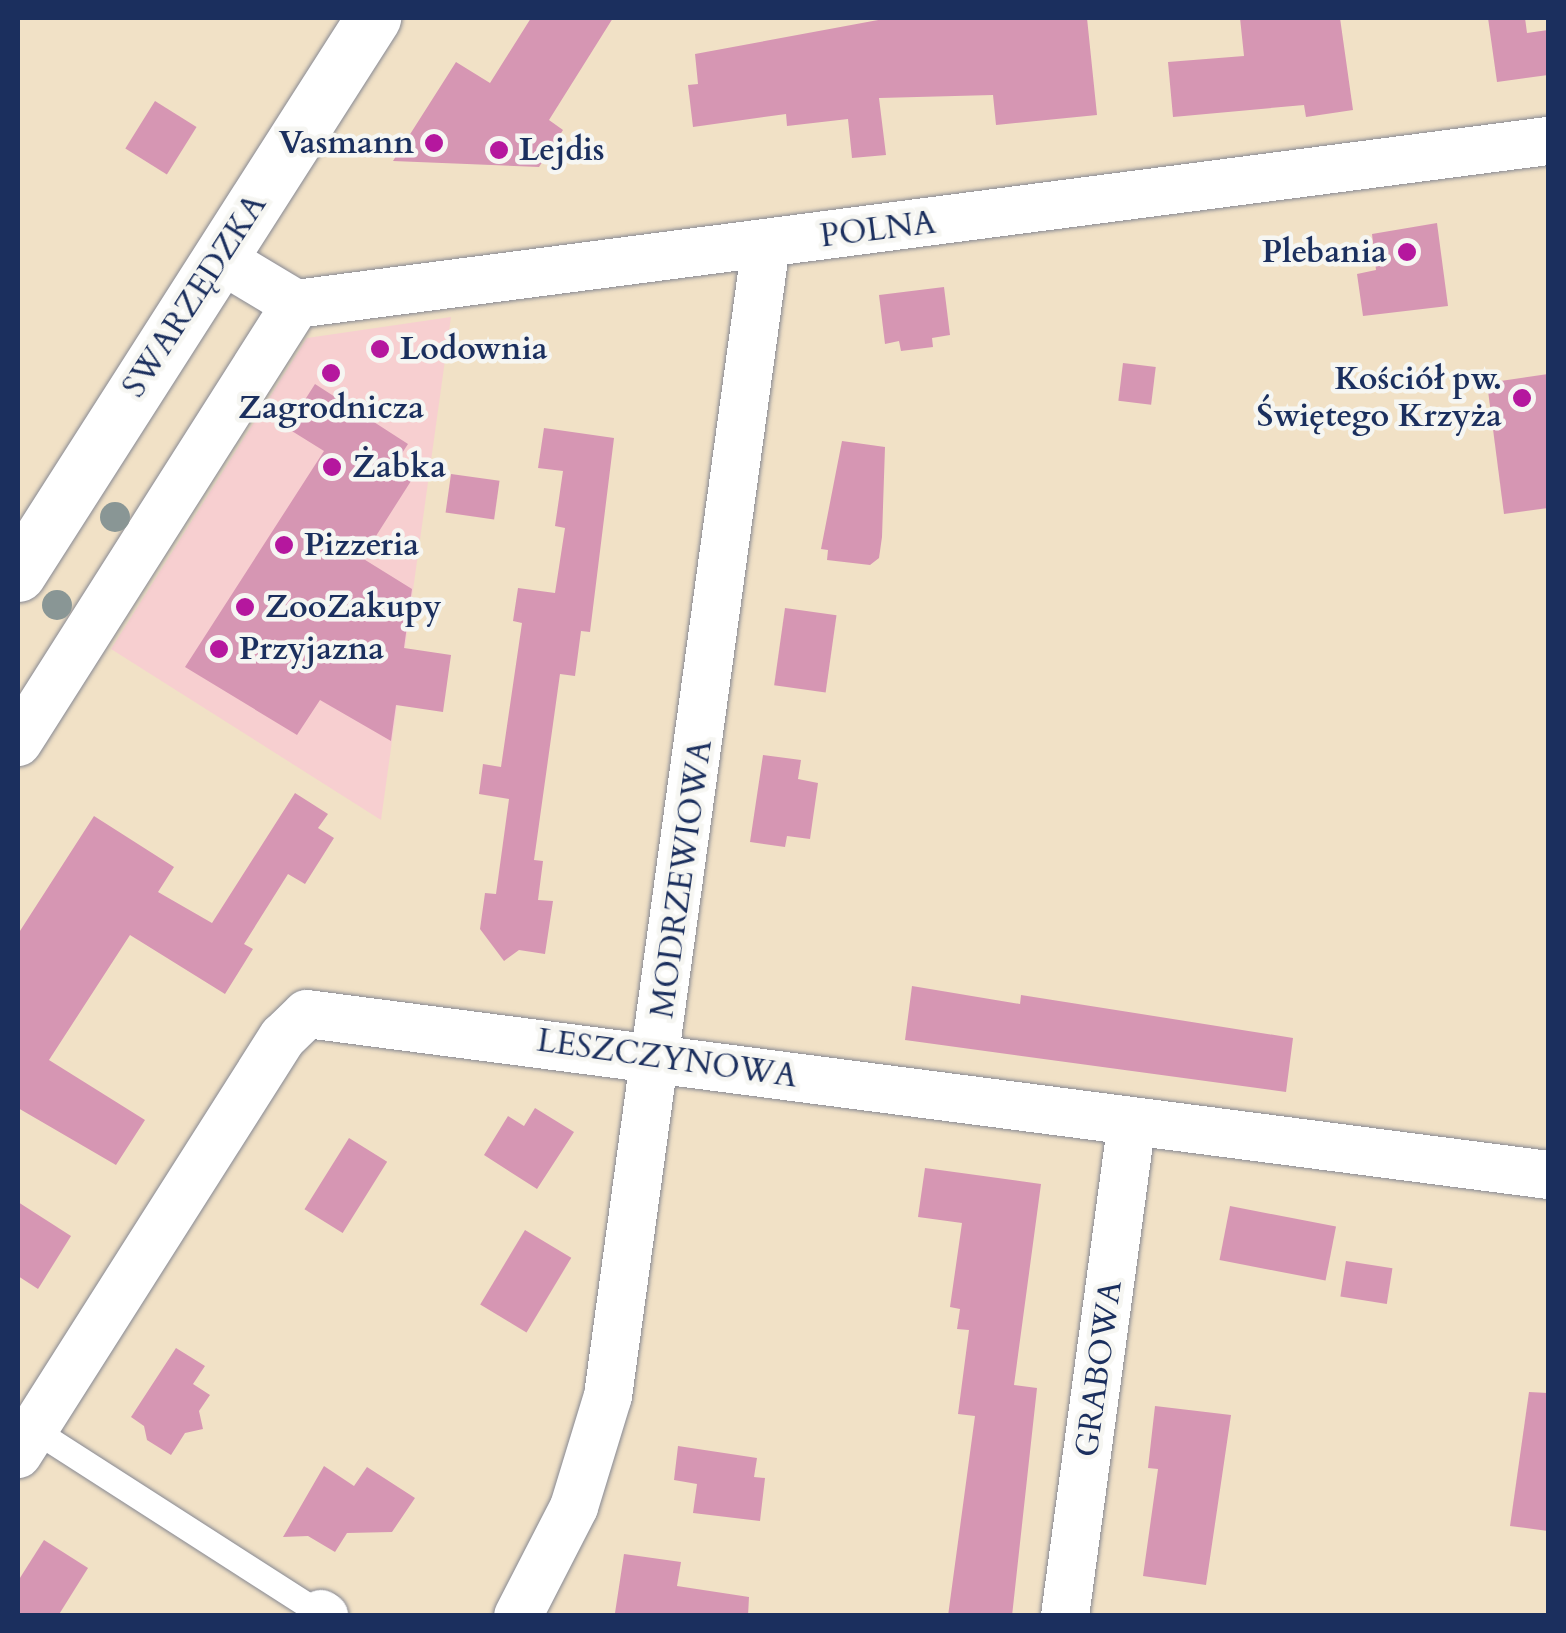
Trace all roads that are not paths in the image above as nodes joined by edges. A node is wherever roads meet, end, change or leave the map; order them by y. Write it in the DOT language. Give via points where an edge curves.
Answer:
graph roads {
  1 [pos="373,18"];
  2 [pos="1548,141"];
  3 [pos="766,244"];
  4 [pos="219,258"];
  5 [pos="296,304"];
  6 [pos="18,574"];
  7 [pos="18,742"];
  8 [pos="658,1057"];
  9 [pos="1132,1123"];
  10 [pos="1548,1175"];
  11 [pos="25,1442"];
  12 [pos="323,1615"];
  13 [pos="518,1616"];
  14 [pos="1065,1616"];
  1 -- 4 [label="street, SWARZĘDZKA"];
  2 -- 3 [label="street, POLNA"];
  3 -- 5 [label="street, POLNA"];
  3 -- 8 [label="street, MODRZEWIOWA"];
  4 -- 5 [label="street"];
  4 -- 6 [label="street, SWARZĘDZKA"];
  5 -- 7 [label="street"];
  8 -- 9 [label="street, LESZCZYNOWA"];
  8 -- 11 [label="street, LESZCZYNOWA" via="307,1014 284,1038"];
  8 -- 13 [label="street, MODRZEWIOWA" via="608,1396 574,1507"];
  9 -- 10 [label="street, LESZCZYNOWA"];
  9 -- 14 [label="street, GRABOWA"];
  11 -- 12 [label="lane"];
}
